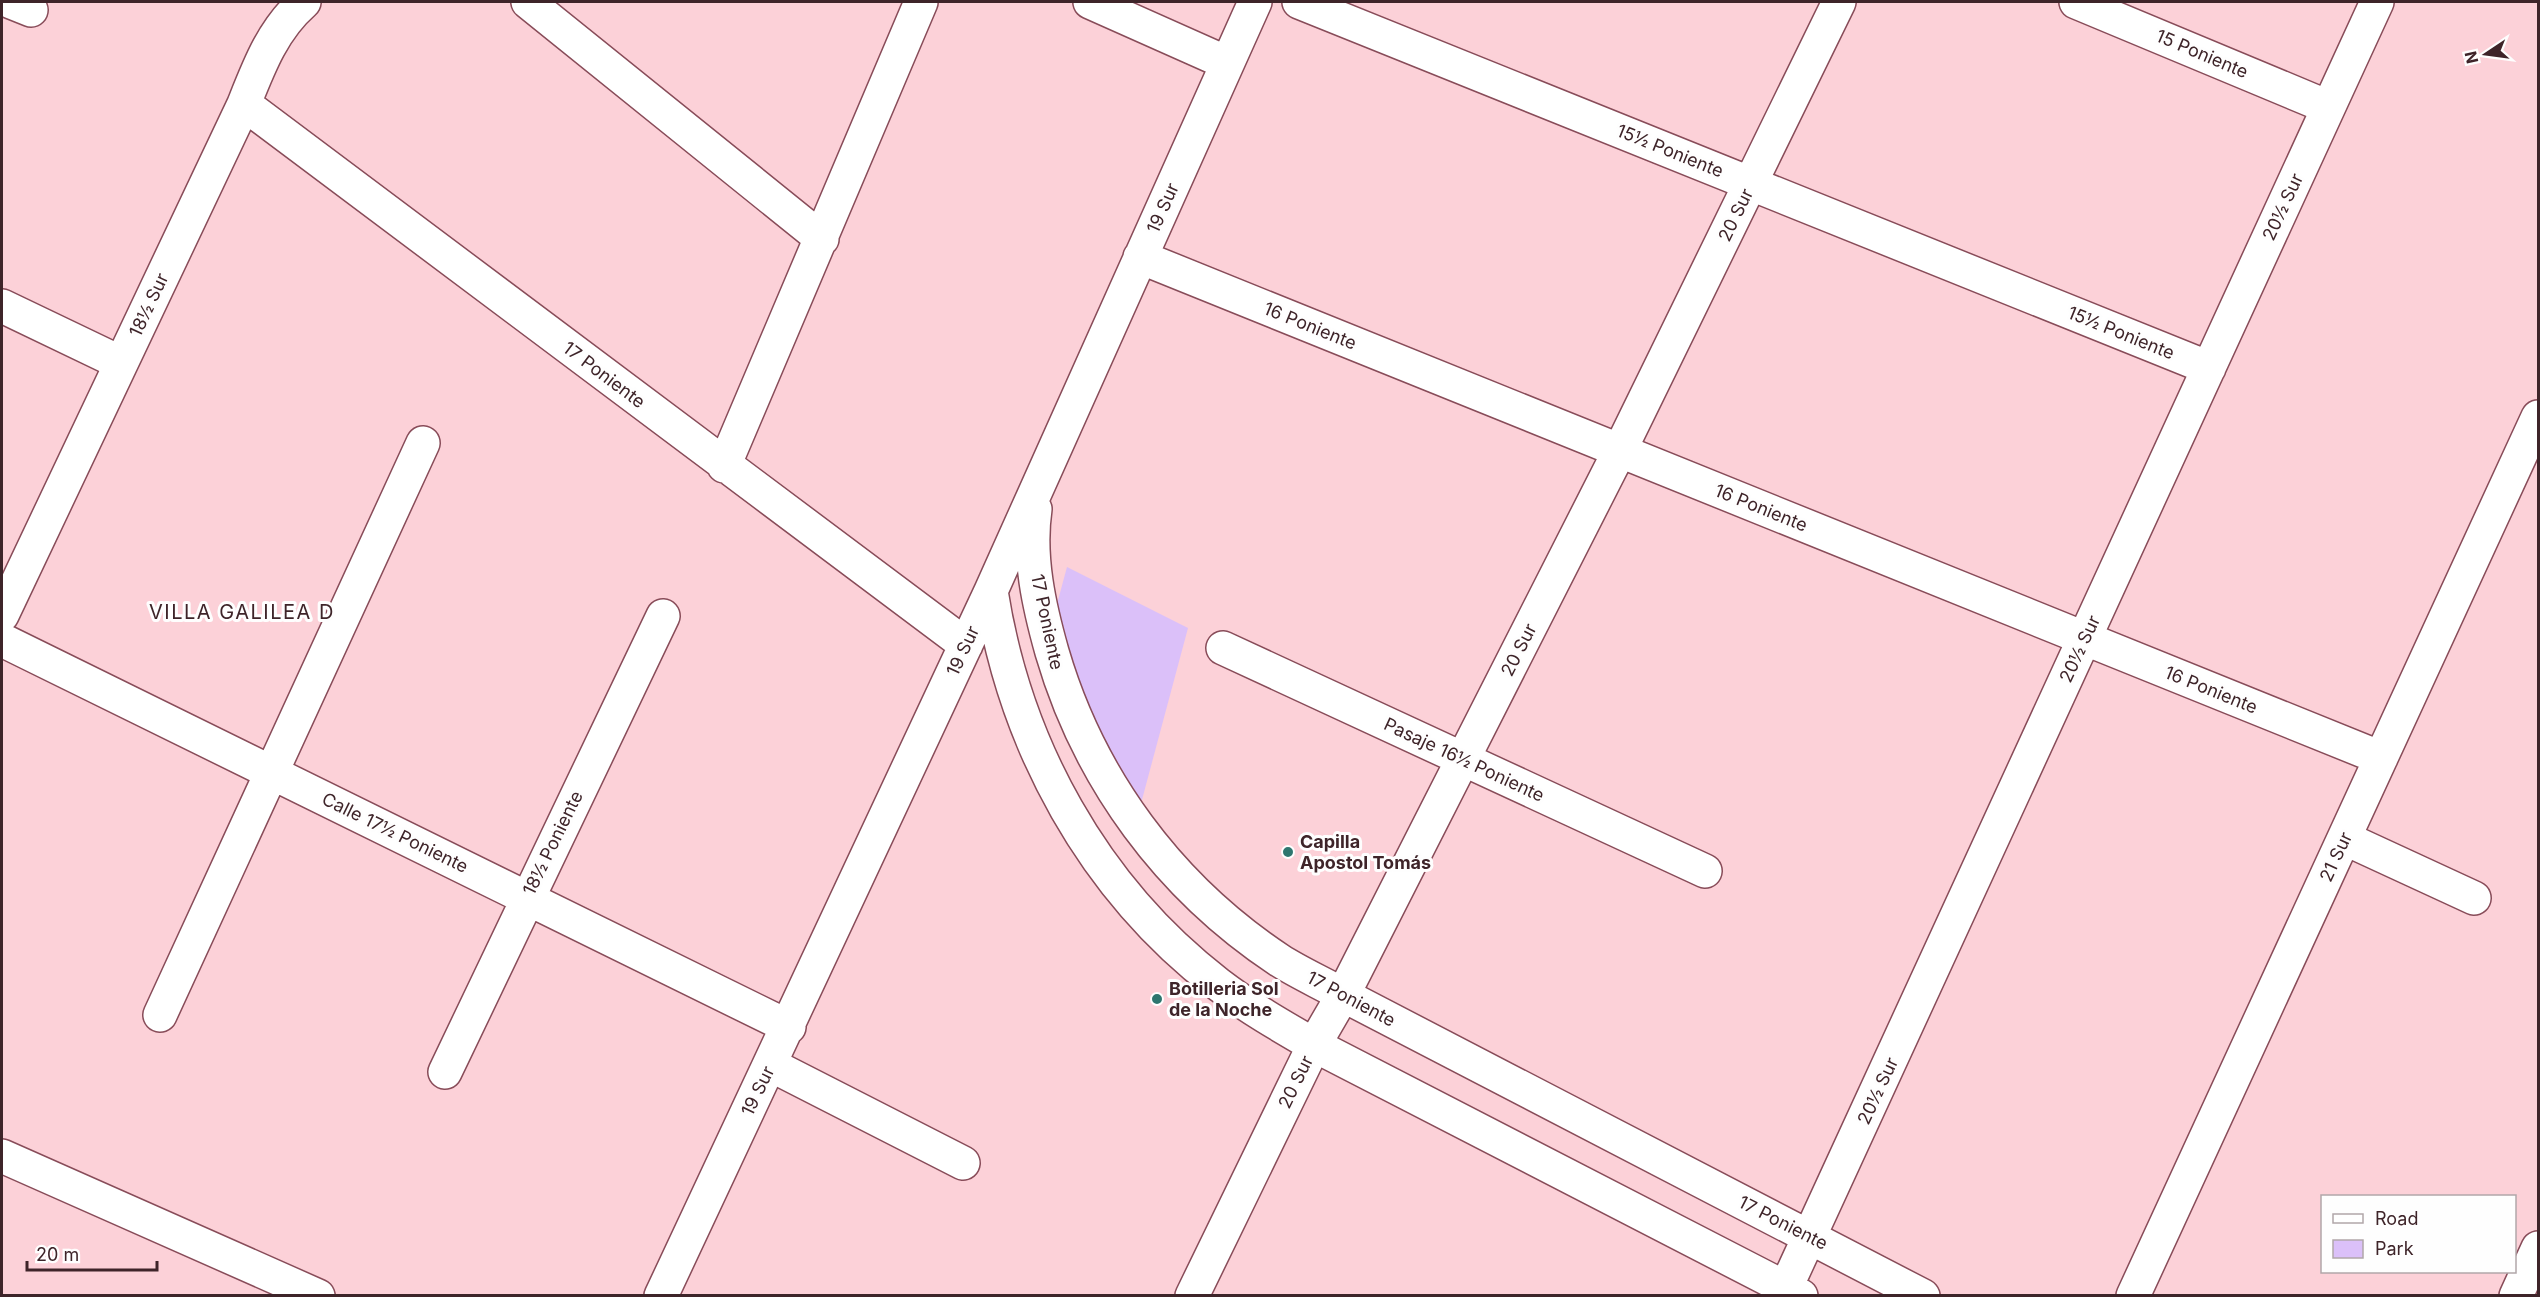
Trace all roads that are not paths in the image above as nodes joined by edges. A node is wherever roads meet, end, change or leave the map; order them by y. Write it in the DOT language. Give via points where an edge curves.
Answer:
graph roads {
  1 [pos="304,2"];
  2 [pos="528,2"];
  3 [pos="921,2"];
  4 [pos="1090,2"];
  5 [pos="1255,2"];
  6 [pos="1299,2"];
  7 [pos="1839,2"];
  8 [pos="2076,2"];
  9 [pos="2377,2"];
  10 [pos="1227,63"];
  11 [pos="244,104"];
  12 [pos="2328,107"];
  13 [pos="1751,184"];
  14 [pos="822,239"];
  15 [pos="1140,257"];
  16 [pos="2,306"];
  17 [pos="121,363"];
  18 [pos="2209,368"];
  19 [pos="2538,417"];
  20 [pos="423,443"];
  21 [pos="1620,450"];
  22 [pos="724,466"];
  23 [pos="1039,484"];
  24 [pos="991,591"];
  25 [pos="2,615"];
  26 [pos="663,615"];
  27 [pos="2085,639"];
  28 [pos="2,640"];
  29 [pos="966,645"];
  30 [pos="1223,648"];
  31 [pos="2381,758"];
  32 [pos="1463,760"];
  33 [pos="269,771"];
  34 [pos="2344,838"];
  35 [pos="1705,871"];
  36 [pos="527,898"];
  37 [pos="2474,898"];
  38 [pos="1343,995"];
  39 [pos="160,1015"];
  40 [pos="789,1027"];
  41 [pos="1314,1045"];
  42 [pos="771,1065"];
  43 [pos="445,1072"];
  44 [pos="2,1156"];
  45 [pos="963,1163"];
  46 [pos="1811,1238"];
  47 [pos="2538,1248"];
  48 [pos="1790,1293"];
  49 [pos="318,1296"];
  50 [pos="661,1296"];
  51 [pos="1192,1296"];
  52 [pos="1923,1296"];
  53 [pos="2133,1296"];
  54 [pos="2516,1296"];
  1 -- 11 [label="street, 18½ Sur" via="271,42"];
  2 -- 14 [label="street"];
  3 -- 14 [label="street"];
  4 -- 10 [label="street"];
  5 -- 10 [label="street, 19 Sur"];
  6 -- 13 [label="street, 15½ Poniente"];
  7 -- 13 [label="street, 20 Sur"];
  8 -- 12 [label="street, 15 Poniente"];
  9 -- 12 [label="street, 20½ Sur"];
  10 -- 15 [label="street, 19 Sur"];
  11 -- 17 [label="street, 18½ Sur"];
  11 -- 22 [label="street, 17 Poniente"];
  12 -- 18 [label="street, 20½ Sur"];
  13 -- 18 [label="street, 15½ Poniente"];
  13 -- 21 [label="street, 20 Sur"];
  14 -- 22 [label="street"];
  15 -- 21 [label="street, 16 Poniente"];
  15 -- 23 [label="street, 19 Sur"];
  16 -- 17 [label="street"];
  17 -- 25 [label="street, 18½ Sur"];
  18 -- 27 [label="street, 20½ Sur"];
  19 -- 31 [label="street, 21 Sur"];
  20 -- 33 [label="street"];
  21 -- 27 [label="street, 16 Poniente"];
  21 -- 32 [label="street, 20 Sur"];
  22 -- 29 [label="street, 17 Poniente"];
  23 -- 24 [label="street, 19 Sur"];
  23 -- 38 [label="street, 17 Poniente" via="1032,535 1046,633 1080,730 1104,775 1131,819 1199,897 1281,961"];
  24 -- 29 [label="street, 19 Sur"];
  24 -- 41 [label="street" via="1009,677 1037,754 1065,809 1099,861 1134,906 1174,947 1264,1017"];
  26 -- 36 [label="street, 18½ Poniente"];
  27 -- 31 [label="street, 16 Poniente"];
  27 -- 46 [label="street, 20½ Sur"];
  28 -- 33 [label="street, Calle 17½ Poniente"];
  29 -- 40 [label="street, 19 Sur"];
  30 -- 32 [label="street, Pasaje 16½ Poniente"];
  31 -- 34 [label="street, 21 Sur"];
  32 -- 35 [label="street, Pasaje 16½ Poniente"];
  32 -- 38 [label="street, 20 Sur"];
  33 -- 36 [label="street, Calle 17½ Poniente"];
  33 -- 39 [label="street"];
  34 -- 37 [label="street"];
  34 -- 53 [label="street, 21 Sur"];
  36 -- 40 [label="street, Calle 17½ Poniente"];
  36 -- 43 [label="street, 18½ Poniente"];
  38 -- 41 [label="street, 20 Sur"];
  38 -- 46 [label="street, 17 Poniente"];
  40 -- 42 [label="street, 19 Sur"];
  41 -- 48 [label="street"];
  41 -- 51 [label="street, 20 Sur"];
  42 -- 45 [label="street"];
  42 -- 50 [label="street, 19 Sur"];
  44 -- 49 [label="street"];
  46 -- 48 [label="street, 20½ Sur"];
  46 -- 52 [label="street, 17 Poniente"];
  47 -- 54 [label="street"];
}
